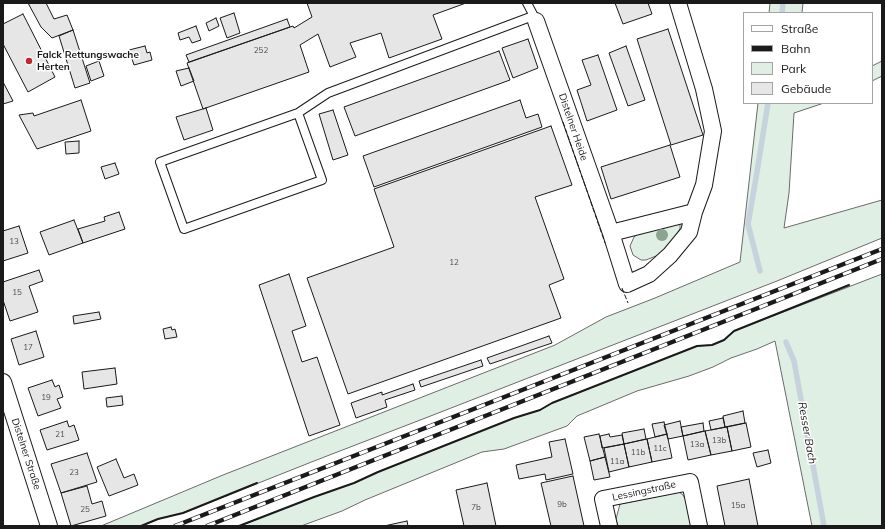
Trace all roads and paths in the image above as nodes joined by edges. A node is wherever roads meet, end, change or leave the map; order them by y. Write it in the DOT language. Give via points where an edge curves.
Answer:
graph roads {
  1 [pos="527,3"];
  2 [pos="678,3"];
  3 [pos="535,18"];
  4 [pos="298,113"];
  5 [pos="694,212"];
  6 [pos="611,233"];
  7 [pos="3,382"];
  8 [pos="49,526"];
  9 [pos="609,526"];
  10 [pos="699,526"];
  1 -- 3 [label="lane"];
  2 -- 5 [label="street, Distelner Heide" via="704,89 713,131 704,185"];
  3 -- 4 [label="lane" via="328,93"];
  3 -- 6 [label="street, Distelner Heide"];
  4 -- 4 [label="lane" via="160,162 184,229 322,180"];
  5 -- 6 [label="street"];
  5 -- 6 [label="street, Distelner Heide" via="689,232 670,255 649,274 627,284"];
  7 -- 8 [label="street, Distelner Straße"];
  9 -- 10 [label="street, Lessingstraße" via="604,499 690,482"];
}
